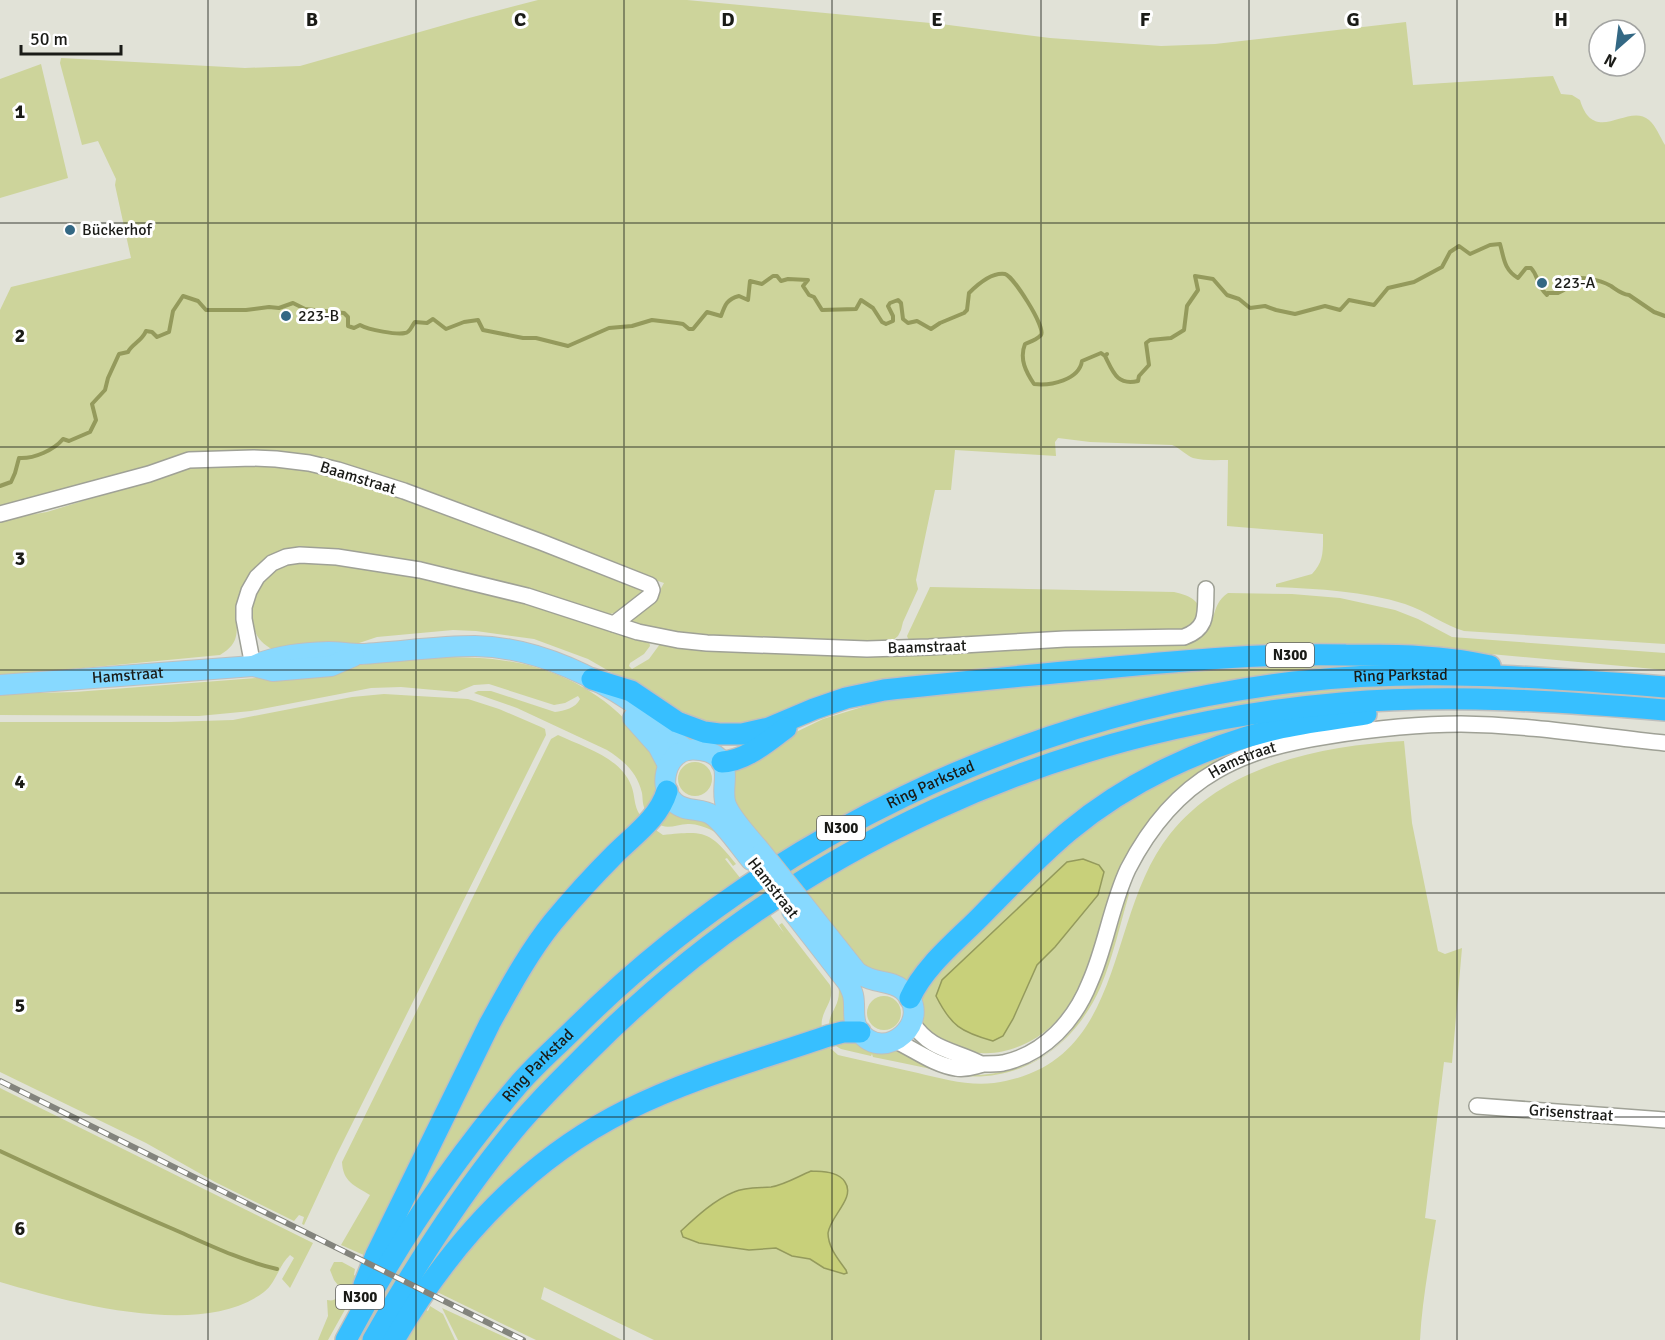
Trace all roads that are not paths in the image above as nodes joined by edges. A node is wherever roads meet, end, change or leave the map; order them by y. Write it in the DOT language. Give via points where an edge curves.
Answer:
graph roads {
  1 [pos="0,514"];
  2 [pos="1206,589"];
  3 [pos="614,624"];
  4 [pos="253,666"];
  5 [pos="1538,676"];
  6 [pos="592,679"];
  7 [pos="0,685"];
  8 [pos="1665,687"];
  9 [pos="1467,700"];
  10 [pos="814,709"];
  11 [pos="1665,710"];
  12 [pos="1665,743"];
  13 [pos="687,750"];
  14 [pos="722,762"];
  15 [pos="668,765"];
  16 [pos="667,791"];
  17 [pos="757,856"];
  18 [pos="797,908"];
  19 [pos="910,998"];
  20 [pos="912,1022"];
  21 [pos="860,1032"];
  22 [pos="896,1041"];
  23 [pos="981,1065"];
  24 [pos="1477,1106"];
  25 [pos="1665,1120"];
  26 [pos="345,1340"];
  27 [pos="373,1340"];
  28 [pos="394,1340"];
  1 -- 3 [label="street, Baamstraat" via="189,460 253,458 309,464 404,491 650,585 650,596"];
  2 -- 3 [label="street, Baamstraat" via="1203,624 1184,637 867,649 707,643 660,637"];
  3 -- 4 [label="street, Baamstraat" via="527,596 420,570 300,555 272,563 249,591 244,619"];
  4 -- 6 [label="main road, Hamstraat" via="273,671 331,666 358,654 477,646 530,654"];
  4 -- 7 [label="main road, Hamstraat"];
  5 -- 8 [label="highway, Ring Parkstad / N300"];
  5 -- 10 [label="highway, N300" via="1461,659 1310,654 1229,657 884,690"];
  5 -- 26 [label="highway, Ring Parkstad / N300" via="1383,675 1207,695 1067,730 972,767 850,823 771,870 657,952 520,1082 425,1206"];
  6 -- 10 [label="highway, N300" via="631,691 677,722 704,732 742,734 769,728"];
  6 -- 13 [label="main road, Hamstraat" via="634,703"];
  6 -- 15 [label="main road, Hamstraat" via="644,728"];
  9 -- 11 [label="highway, Ring Parkstad / N300"];
  9 -- 19 [label="highway, N300" via="1276,729 1170,767 1112,800 1051,847 946,952"];
  9 -- 27 [label="highway, Ring Parkstad / N300" via="1301,707 1144,735 973,792 845,855 699,952 624,1015 556,1083 506,1139 462,1198"];
  10 -- 14 [label="highway, N300" via="738,759"];
  12 -- 23 [label="street, Hamstraat" via="1511,727 1433,725 1299,741 1231,763 1180,797 1141,846 1127,872 1092,980 1065,1025 1030,1054"];
  13 -- 14 [label="main road, Hamstraat" via="714,754"];
  13 -- 15 [label="main road"];
  14 -- 17 [label="main road, Hamstraat" via="727,805"];
  15 -- 16 [label="main road"];
  16 -- 17 [label="main road, Hamstraat" via="678,806 714,816"];
  16 -- 26 [label="highway, N300" via="649,820 551,924 510,987 376,1255"];
  17 -- 18 [label="main road, Hamstraat"];
  18 -- 19 [label="main road, Hamstraat" via="867,980 896,985"];
  18 -- 21 [label="main road, Hamstraat" via="848,983"];
  19 -- 20 [label="main road"];
  20 -- 22 [label="main road"];
  20 -- 23 [label="street" via="936,1046"];
  21 -- 22 [label="main road, Hamstraat" via="876,1042"];
  21 -- 28 [label="highway, N300" via="828,1036 672,1090 606,1121 563,1148 479,1222 431,1281"];
  22 -- 23 [label="street, Hamstraat" via="951,1067 968,1069"];
  24 -- 25 [label="street, Grisenstraat"];
}
